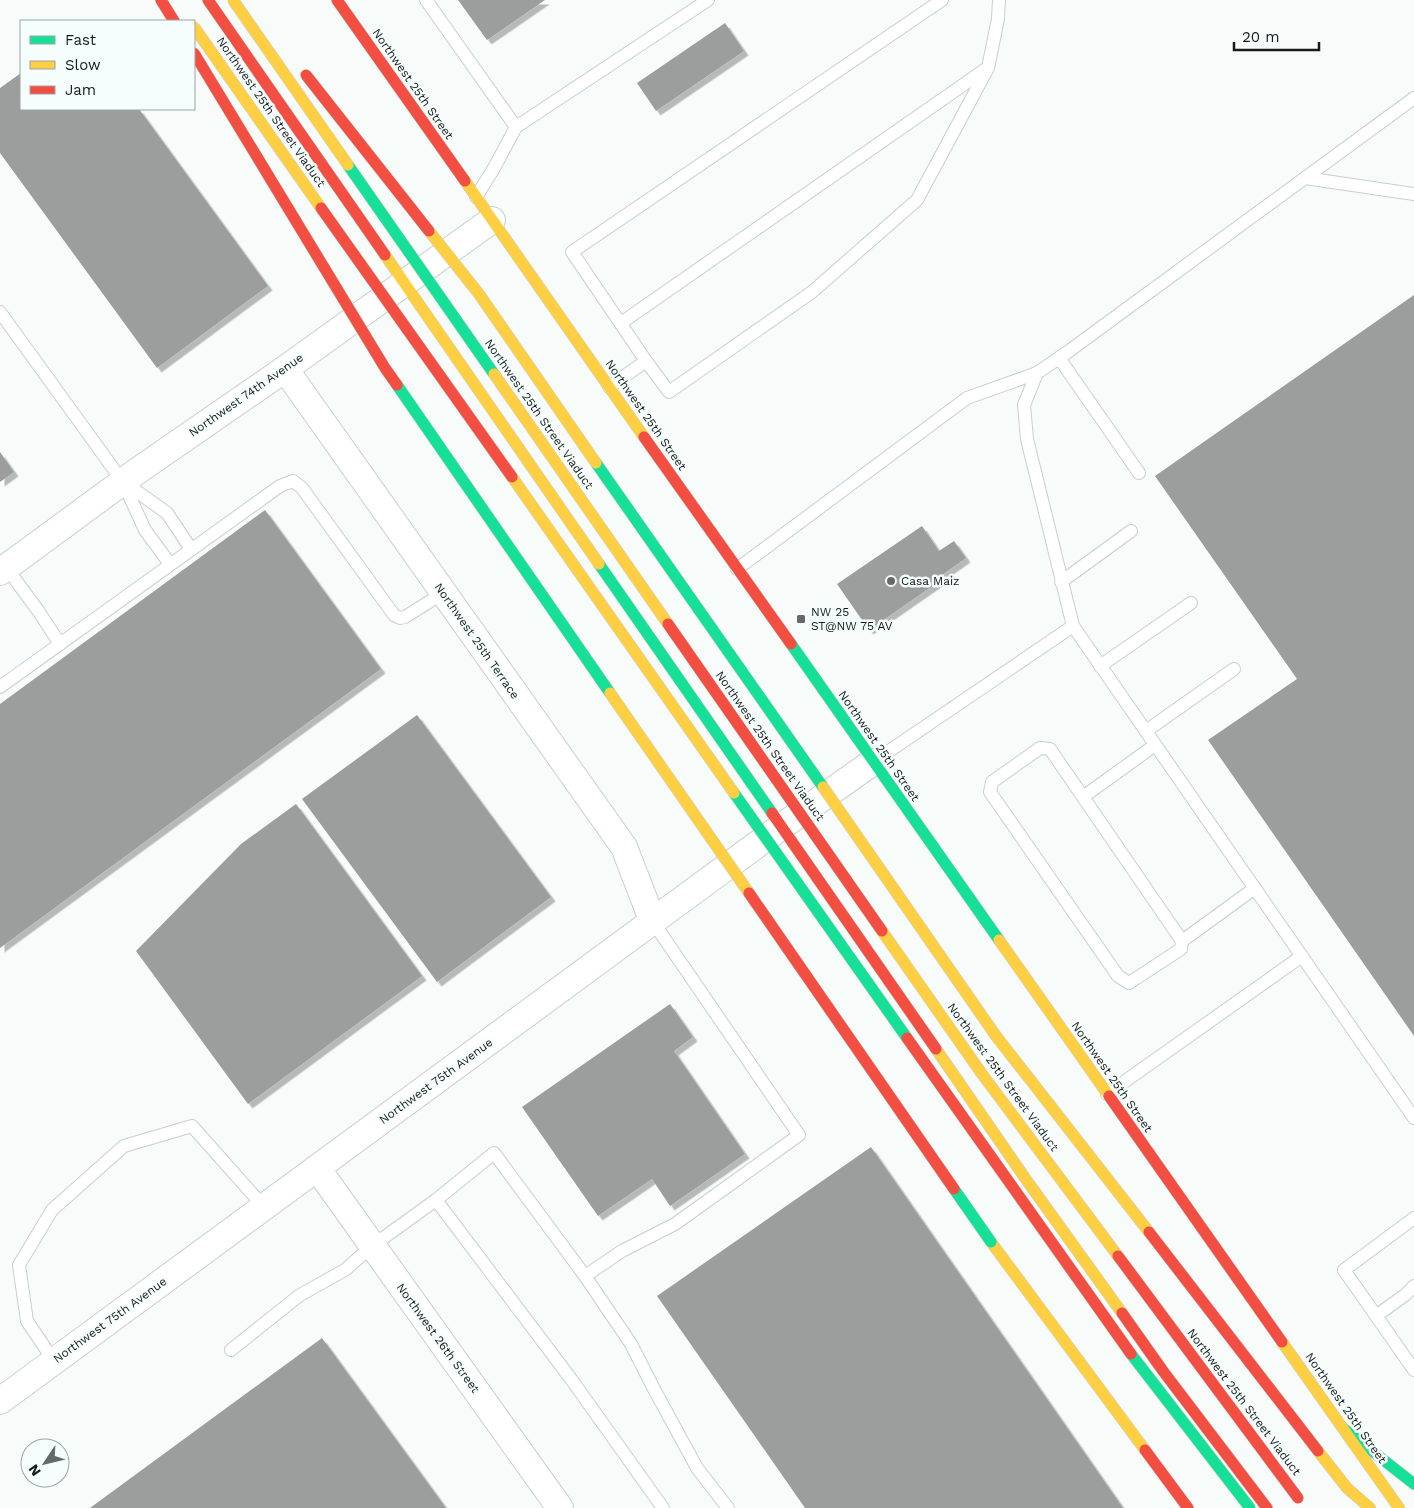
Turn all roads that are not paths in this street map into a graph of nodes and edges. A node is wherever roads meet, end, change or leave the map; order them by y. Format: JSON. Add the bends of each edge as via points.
{"nodes":[{"id":1,"x":162,"y":0,"type":"edge"},
{"id":2,"x":208,"y":0,"type":"edge"},
{"id":3,"x":233,"y":0,"type":"edge"},
{"id":4,"x":337,"y":0,"type":"edge"},
{"id":5,"x":426,"y":0,"type":"edge"},
{"id":6,"x":708,"y":0,"type":"edge"},
{"id":7,"x":942,"y":0,"type":"edge"},
{"id":8,"x":998,"y":0,"type":"edge"},
{"id":9,"x":173,"y":20,"type":"edge"},
{"id":10,"x":195,"y":28,"type":"edge"},
{"id":11,"x":195,"y":55,"type":"edge"},
{"id":12,"x":988,"y":68,"type":"junction"},
{"id":13,"x":302,"y":70,"type":"dead end"},
{"id":14,"x":1414,"y":98,"type":"edge"},
{"id":15,"x":516,"y":127,"type":"junction"},
{"id":16,"x":1305,"y":178,"type":"junction"},
{"id":17,"x":1414,"y":194,"type":"edge"},
{"id":18,"x":476,"y":197,"type":"junction"},
{"id":19,"x":492,"y":220,"type":"junction"},
{"id":20,"x":403,"y":282,"type":"junction"},
{"id":21,"x":0,"y":312,"type":"edge"},
{"id":22,"x":621,"y":323,"type":"junction"},
{"id":23,"x":1059,"y":358,"type":"junction"},
{"id":24,"x":646,"y":361,"type":"junction"},
{"id":25,"x":285,"y":368,"type":"junction"},
{"id":26,"x":1037,"y":373,"type":"junction"},
{"id":27,"x":609,"y":386,"type":"junction"},
{"id":28,"x":1139,"y":473,"type":"dead end"},
{"id":29,"x":123,"y":482,"type":"junction"},
{"id":30,"x":1130,"y":531,"type":"dead end"},
{"id":31,"x":191,"y":549,"type":"junction"},
{"id":32,"x":170,"y":564,"type":"junction"},
{"id":33,"x":737,"y":569,"type":"junction"},
{"id":34,"x":3,"y":570,"type":"edge"},
{"id":35,"x":1061,"y":582,"type":"junction"},
{"id":36,"x":443,"y":593,"type":"junction"},
{"id":37,"x":1191,"y":603,"type":"dead end"},
{"id":38,"x":1072,"y":626,"type":"junction"},
{"id":39,"x":60,"y":644,"type":"junction"},
{"id":40,"x":1100,"y":666,"type":"junction"},
{"id":41,"x":1234,"y":669,"type":"dead end"},
{"id":42,"x":0,"y":687,"type":"edge"},
{"id":43,"x":1146,"y":731,"type":"junction"},
{"id":44,"x":1156,"y":745,"type":"junction"},
{"id":45,"x":873,"y":762,"type":"junction"},
{"id":46,"x":1083,"y":797,"type":"junction"},
{"id":47,"x":781,"y":828,"type":"junction"},
{"id":48,"x":1255,"y":888,"type":"junction"},
{"id":49,"x":653,"y":922,"type":"junction"},
{"id":50,"x":1182,"y":941,"type":"junction"},
{"id":51,"x":1302,"y":956,"type":"junction"},
{"id":52,"x":1107,"y":1094,"type":"junction"},
{"id":53,"x":1414,"y":1118,"type":"edge"},
{"id":54,"x":317,"y":1168,"type":"junction"},
{"id":55,"x":436,"y":1200,"type":"junction"},
{"id":56,"x":264,"y":1207,"type":"junction"},
{"id":57,"x":1414,"y":1218,"type":"edge"},
{"id":58,"x":372,"y":1246,"type":"junction"},
{"id":59,"x":1414,"y":1273,"type":"edge"},
{"id":60,"x":586,"y":1276,"type":"junction"},
{"id":61,"x":1412,"y":1292,"type":"edge"},
{"id":62,"x":1376,"y":1316,"type":"junction"},
{"id":63,"x":230,"y":1350,"type":"dead end"},
{"id":64,"x":54,"y":1362,"type":"junction"},
{"id":65,"x":1414,"y":1370,"type":"edge"},
{"id":66,"x":0,"y":1401,"type":"edge"},
{"id":67,"x":1344,"y":1429,"type":"junction"},
{"id":68,"x":1414,"y":1484,"type":"edge"},
{"id":69,"x":560,"y":1508,"type":"edge"},
{"id":70,"x":664,"y":1508,"type":"edge"},
{"id":71,"x":728,"y":1508,"type":"edge"},
{"id":72,"x":1188,"y":1508,"type":"edge"},
{"id":73,"x":1250,"y":1508,"type":"edge"},
{"id":74,"x":1267,"y":1508,"type":"edge"},
{"id":75,"x":1306,"y":1508,"type":"edge"},
{"id":76,"x":1370,"y":1508,"type":"edge"},
{"id":77,"x":1399,"y":1508,"type":"edge"}],
"edges":[{"from":1,"to":9,"type":"main road"},
{"from":2,"to":20,"type":"main road"},
{"from":3,"to":75,"type":"main road","name":"Northwest 25th Street Viaduct","bridge":true,"via":[[982,1074]]},
{"from":4,"to":18,"type":"main road","name":"Northwest 25th Street"},
{"from":5,"to":15,"type":"lane"},
{"from":6,"to":15,"type":"lane"},
{"from":7,"to":22,"type":"lane","via":[[572,252]]},
{"from":8,"to":12,"type":"lane","via":[[998,19]]},
{"from":10,"to":73,"type":"main road","name":"Northwest 25th Street Viaduct","bridge":true,"via":[[1118,1337]]},
{"from":11,"to":72,"type":"main road","bridge":true,"via":[[385,368],[991,1242]]},
{"from":12,"to":22,"type":"lane"},
{"from":12,"to":24,"type":"lane","via":[[917,200],[812,292],[669,392]]},
{"from":13,"to":76,"type":"main road","bridge":true,"via":[[479,294],[996,1036],[1347,1488]]},
{"from":14,"to":16,"type":"lane"},
{"from":15,"to":18,"type":"lane"},
{"from":16,"to":17,"type":"lane"},
{"from":16,"to":23,"type":"lane"},
{"from":18,"to":19,"type":"main road","name":"Northwest 25th Street"},
{"from":19,"to":20,"type":"street","name":"Northwest 74th Avenue"},
{"from":19,"to":27,"type":"main road","name":"Northwest 25th Street"},
{"from":20,"to":25,"type":"street","name":"Northwest 74th Avenue"},
{"from":20,"to":47,"type":"main road"},
{"from":21,"to":29,"type":"lane"},
{"from":22,"to":24,"type":"lane"},
{"from":23,"to":26,"type":"lane"},
{"from":23,"to":28,"type":"lane"},
{"from":24,"to":27,"type":"lane"},
{"from":25,"to":29,"type":"street","name":"Northwest 74th Avenue"},
{"from":25,"to":36,"type":"street","name":"Northwest 25th Terrace"},
{"from":26,"to":33,"type":"lane","via":[[967,398]]},
{"from":26,"to":35,"type":"lane","via":[[1024,405],[1027,439]]},
{"from":27,"to":33,"type":"main road","name":"Northwest 25th Street"},
{"from":29,"to":31,"type":"lane","via":[[167,513]]},
{"from":29,"to":32,"type":"lane","via":[[145,530]]},
{"from":29,"to":34,"type":"street","name":"Northwest 74th Avenue"},
{"from":30,"to":35,"type":"lane"},
{"from":31,"to":32,"type":"lane"},
{"from":31,"to":36,"type":"lane","via":[[280,486],[293,481],[302,488],[394,615],[405,617]]},
{"from":32,"to":39,"type":"lane"},
{"from":33,"to":45,"type":"main road","name":"Northwest 25th Street"},
{"from":34,"to":39,"type":"lane","via":[[39,612]]},
{"from":35,"to":38,"type":"lane"},
{"from":36,"to":49,"type":"street","name":"Northwest 25th Terrace","via":[[624,847]]},
{"from":37,"to":40,"type":"lane"},
{"from":38,"to":40,"type":"lane"},
{"from":38,"to":45,"type":"lane"},
{"from":39,"to":42,"type":"lane"},
{"from":40,"to":43,"type":"lane"},
{"from":41,"to":43,"type":"lane"},
{"from":43,"to":44,"type":"lane"},
{"from":44,"to":46,"type":"lane"},
{"from":44,"to":48,"type":"lane"},
{"from":45,"to":47,"type":"street","name":"Northwest 75th Avenue"},
{"from":45,"to":52,"type":"main road","name":"Northwest 25th Street"},
{"from":46,"to":50,"type":"lane"},
{"from":46,"to":50,"type":"lane","via":[[1050,749],[1040,748],[992,782],[990,792],[1118,976],[1129,983],[1181,950]]},
{"from":47,"to":49,"type":"street","name":"Northwest 75th Avenue"},
{"from":47,"to":74,"type":"main road","via":[[1163,1371]]},
{"from":48,"to":50,"type":"lane"},
{"from":48,"to":51,"type":"lane"},
{"from":49,"to":54,"type":"street","name":"Northwest 75th Avenue"},
{"from":49,"to":60,"type":"lane","via":[[798,1135],[675,1224],[622,1251]]},
{"from":51,"to":52,"type":"lane"},
{"from":51,"to":53,"type":"lane"},
{"from":52,"to":67,"type":"main road","name":"Northwest 25th Street"},
{"from":54,"to":56,"type":"street","name":"Northwest 75th Avenue"},
{"from":54,"to":58,"type":"street","name":"Northwest 26th Street"},
{"from":55,"to":58,"type":"lane"},
{"from":55,"to":60,"type":"lane","via":[[494,1153]]},
{"from":55,"to":70,"type":"lane"},
{"from":56,"to":64,"type":"street","name":"Northwest 75th Avenue"},
{"from":56,"to":64,"type":"lane","via":[[192,1126],[124,1146],[52,1210],[19,1265],[28,1322]]},
{"from":57,"to":62,"type":"lane","via":[[1344,1270]]},
{"from":58,"to":63,"type":"lane","via":[[345,1270],[300,1295]]},
{"from":58,"to":69,"type":"street","name":"Northwest 26th Street"},
{"from":59,"to":61,"type":"lane"},
{"from":60,"to":71,"type":"lane","via":[[631,1344],[697,1468]]},
{"from":61,"to":62,"type":"lane"},
{"from":62,"to":65,"type":"lane"},
{"from":64,"to":66,"type":"street","name":"Northwest 75th Avenue"},
{"from":67,"to":68,"type":"main road"},
{"from":67,"to":77,"type":"main road","name":"Northwest 25th Street"}]}
